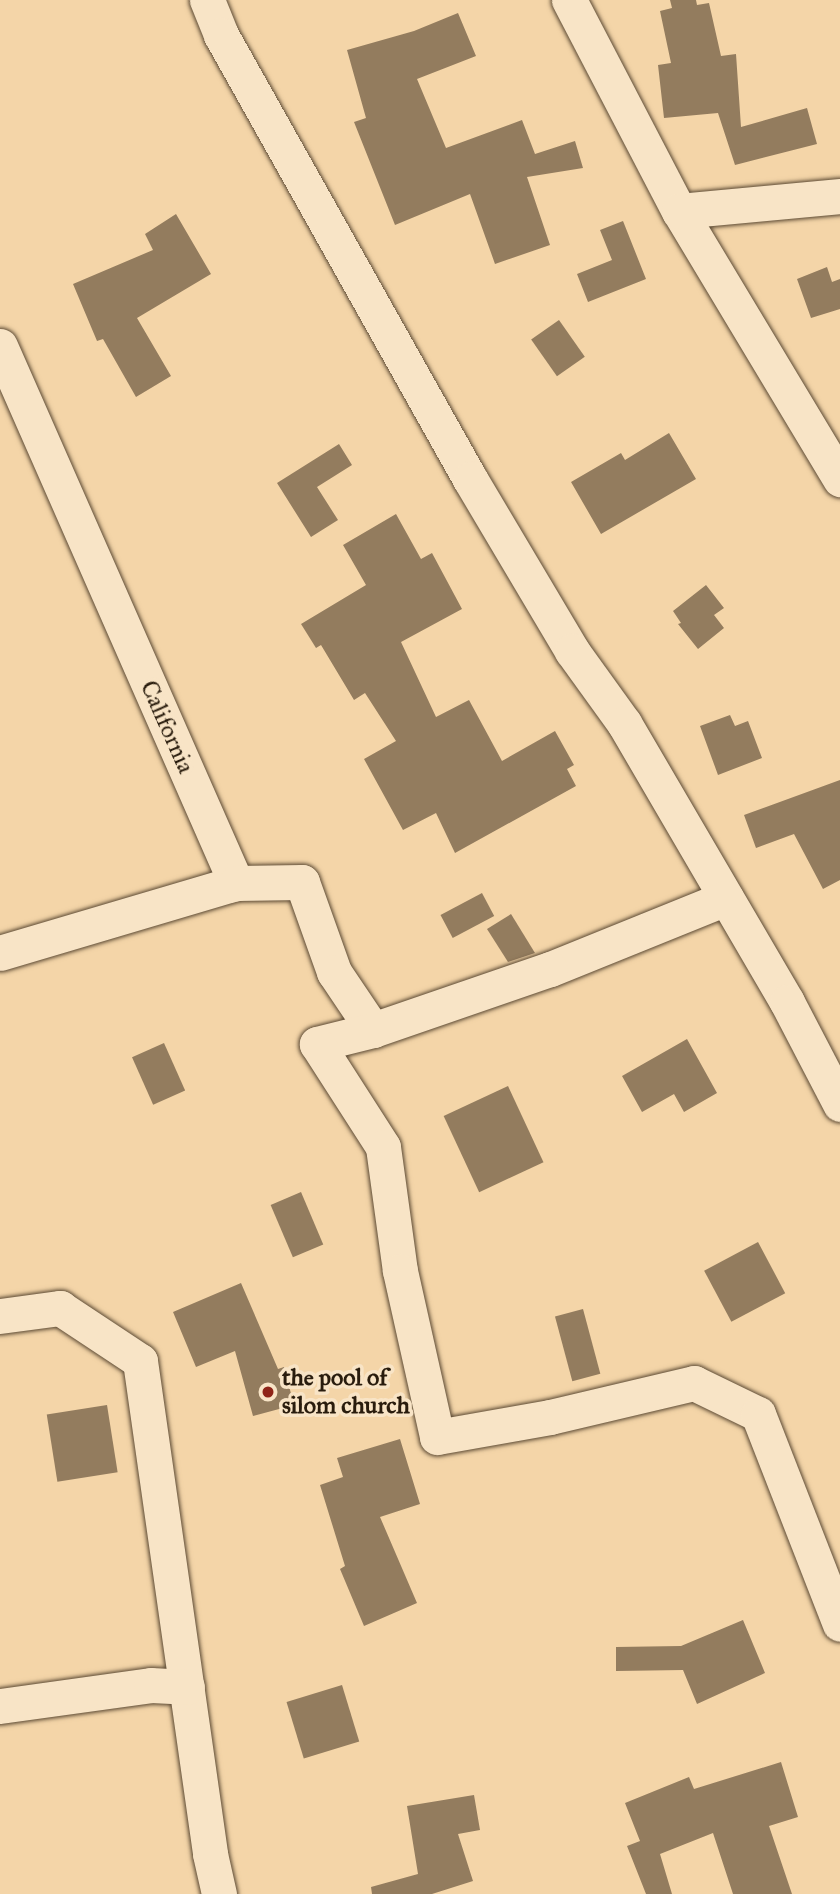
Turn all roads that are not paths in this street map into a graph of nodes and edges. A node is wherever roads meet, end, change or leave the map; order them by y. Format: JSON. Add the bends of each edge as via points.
{"nodes":[{"id":1,"x":207,"y":0,"type":"edge"},
{"id":2,"x":569,"y":0,"type":"edge"},
{"id":3,"x":840,"y":196,"type":"edge"},
{"id":4,"x":679,"y":211,"type":"junction"},
{"id":5,"x":0,"y":346,"type":"edge"},
{"id":6,"x":840,"y":479,"type":"edge"},
{"id":7,"x":236,"y":883,"type":"junction"},
{"id":8,"x":726,"y":898,"type":"junction"},
{"id":9,"x":0,"y":953,"type":"edge"},
{"id":10,"x":373,"y":1030,"type":"junction"},
{"id":11,"x":840,"y":1104,"type":"edge"},
{"id":12,"x":0,"y":1316,"type":"edge"},
{"id":13,"x":840,"y":1624,"type":"edge"},
{"id":14,"x":187,"y":1687,"type":"junction"},
{"id":15,"x":0,"y":1706,"type":"edge"},
{"id":16,"x":219,"y":1894,"type":"edge"}],
"edges":[{"from":1,"to":8,"type":"street","via":[[221,35],[470,479],[572,650],[624,723]]},
{"from":2,"to":4,"type":"street"},
{"from":3,"to":4,"type":"street"},
{"from":4,"to":6,"type":"street"},
{"from":5,"to":7,"type":"street","name":"California"},
{"from":7,"to":9,"type":"street"},
{"from":7,"to":10,"type":"street","via":[[302,881],[334,972]]},
{"from":8,"to":10,"type":"street","via":[[550,970]]},
{"from":8,"to":11,"type":"street"},
{"from":10,"to":13,"type":"street","via":[[317,1044],[383,1147],[400,1271],[437,1437],[550,1417],[694,1383],[758,1414]]},
{"from":12,"to":14,"type":"street","via":[[60,1308],[139,1361]]},
{"from":14,"to":15,"type":"street","via":[[151,1685]]},
{"from":14,"to":16,"type":"street"}]}
